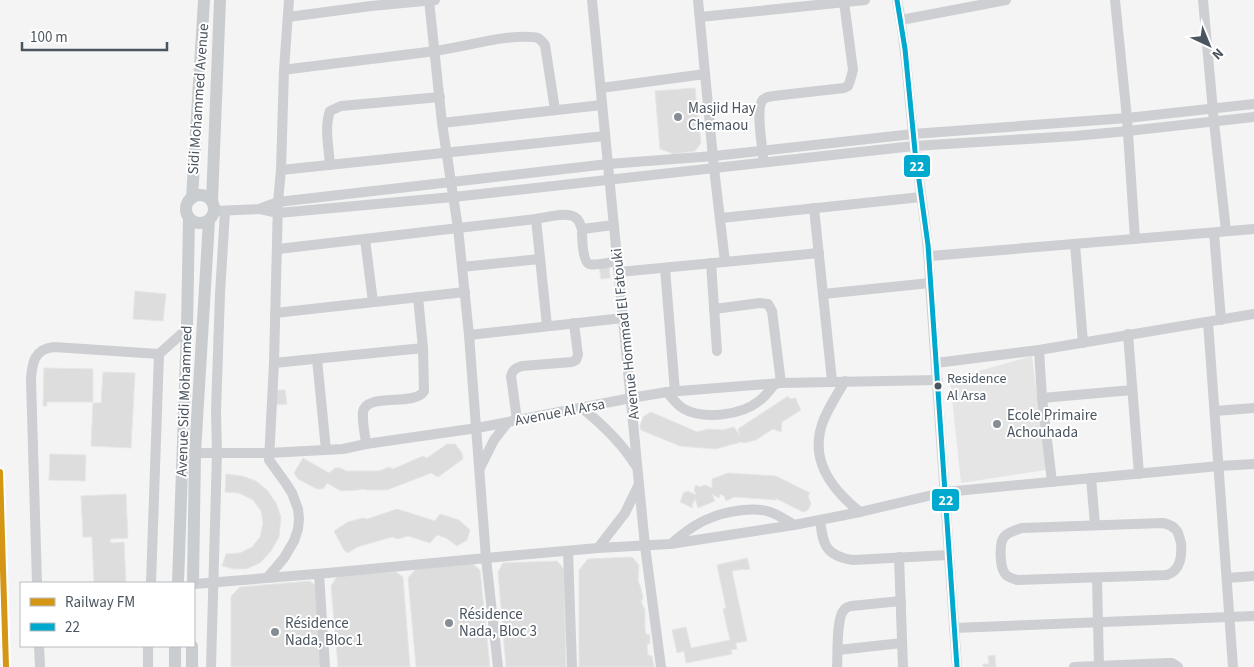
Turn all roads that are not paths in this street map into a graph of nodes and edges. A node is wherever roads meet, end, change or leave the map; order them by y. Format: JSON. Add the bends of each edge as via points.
{"nodes":[{"id":1,"x":204,"y":0,"type":"edge"},
{"id":2,"x":220,"y":0,"type":"edge"},
{"id":3,"x":288,"y":0,"type":"edge"},
{"id":4,"x":429,"y":0,"type":"edge"},
{"id":5,"x":435,"y":0,"type":"edge"},
{"id":6,"x":592,"y":0,"type":"edge"},
{"id":7,"x":698,"y":0,"type":"edge"},
{"id":8,"x":865,"y":0,"type":"edge"},
{"id":9,"x":897,"y":0,"type":"edge"},
{"id":10,"x":999,"y":0,"type":"edge"},
{"id":11,"x":1115,"y":0,"type":"edge"},
{"id":12,"x":1203,"y":0,"type":"edge"},
{"id":13,"x":418,"y":1,"type":"edge"},
{"id":14,"x":844,"y":2,"type":"junction"},
{"id":15,"x":371,"y":3,"type":"edge"},
{"id":16,"x":288,"y":17,"type":"junction"},
{"id":17,"x":700,"y":17,"type":"junction"},
{"id":18,"x":901,"y":20,"type":"junction"},
{"id":19,"x":435,"y":51,"type":"junction"},
{"id":20,"x":284,"y":70,"type":"junction"},
{"id":21,"x":705,"y":74,"type":"junction"},
{"id":22,"x":601,"y":88,"type":"junction"},
{"id":23,"x":440,"y":97,"type":"junction"},
{"id":24,"x":1254,"y":104,"type":"edge"},
{"id":25,"x":602,"y":105,"type":"junction"},
{"id":26,"x":1213,"y":109,"type":"junction"},
{"id":27,"x":555,"y":110,"type":"junction"},
{"id":28,"x":1254,"y":117,"type":"edge"},
{"id":29,"x":1127,"y":118,"type":"junction"},
{"id":30,"x":1214,"y":122,"type":"junction"},
{"id":31,"x":442,"y":124,"type":"junction"},
{"id":32,"x":1128,"y":131,"type":"junction"},
{"id":33,"x":913,"y":134,"type":"junction"},
{"id":34,"x":605,"y":136,"type":"junction"},
{"id":35,"x":914,"y":146,"type":"junction"},
{"id":36,"x":763,"y":150,"type":"junction"},
{"id":37,"x":446,"y":153,"type":"junction"},
{"id":38,"x":714,"y":156,"type":"junction"},
{"id":39,"x":763,"y":162,"type":"junction"},
{"id":40,"x":608,"y":164,"type":"junction"},
{"id":41,"x":330,"y":165,"type":"junction"},
{"id":42,"x":714,"y":168,"type":"junction"},
{"id":43,"x":281,"y":170,"type":"junction"},
{"id":44,"x":610,"y":179,"type":"junction"},
{"id":45,"x":451,"y":182,"type":"junction"},
{"id":46,"x":453,"y":197,"type":"junction"},
{"id":47,"x":921,"y":197,"type":"junction"},
{"id":48,"x":192,"y":198,"type":"junction"},
{"id":49,"x":278,"y":208,"type":"junction"},
{"id":50,"x":814,"y":208,"type":"junction"},
{"id":51,"x":215,"y":211,"type":"junction"},
{"id":52,"x":189,"y":218,"type":"junction"},
{"id":53,"x":721,"y":218,"type":"junction"},
{"id":54,"x":536,"y":219,"type":"junction"},
{"id":55,"x":614,"y":225,"type":"junction"},
{"id":56,"x":458,"y":228,"type":"junction"},
{"id":57,"x":582,"y":229,"type":"junction"},
{"id":58,"x":1254,"y":229,"type":"edge"},
{"id":59,"x":1226,"y":231,"type":"junction"},
{"id":60,"x":1214,"y":233,"type":"junction"},
{"id":61,"x":365,"y":238,"type":"junction"},
{"id":62,"x":1135,"y":239,"type":"junction"},
{"id":63,"x":1075,"y":244,"type":"junction"},
{"id":64,"x":278,"y":249,"type":"junction"},
{"id":65,"x":818,"y":253,"type":"junction"},
{"id":66,"x":930,"y":256,"type":"junction"},
{"id":67,"x":540,"y":259,"type":"junction"},
{"id":68,"x":618,"y":261,"type":"junction"},
{"id":69,"x":725,"y":262,"type":"junction"},
{"id":70,"x":710,"y":263,"type":"junction"},
{"id":71,"x":462,"y":267,"type":"junction"},
{"id":72,"x":665,"y":268,"type":"junction"},
{"id":73,"x":619,"y":272,"type":"junction"},
{"id":74,"x":930,"y":283,"type":"junction"},
{"id":75,"x":465,"y":292,"type":"junction"},
{"id":76,"x":823,"y":294,"type":"junction"},
{"id":77,"x":418,"y":298,"type":"junction"},
{"id":78,"x":373,"y":302,"type":"junction"},
{"id":79,"x":714,"y":309,"type":"junction"},
{"id":80,"x":275,"y":313,"type":"junction"},
{"id":81,"x":1254,"y":314,"type":"edge"},
{"id":82,"x":623,"y":318,"type":"junction"},
{"id":83,"x":1221,"y":320,"type":"junction"},
{"id":84,"x":1208,"y":322,"type":"junction"},
{"id":85,"x":574,"y":323,"type":"junction"},
{"id":86,"x":547,"y":326,"type":"junction"},
{"id":87,"x":187,"y":329,"type":"junction"},
{"id":88,"x":1128,"y":334,"type":"junction"},
{"id":89,"x":470,"y":335,"type":"junction"},
{"id":90,"x":1083,"y":343,"type":"junction"},
{"id":91,"x":423,"y":348,"type":"junction"},
{"id":92,"x":1039,"y":350,"type":"junction"},
{"id":93,"x":717,"y":351,"type":"dead end"},
{"id":94,"x":159,"y":354,"type":"junction"},
{"id":95,"x":317,"y":359,"type":"junction"},
{"id":96,"x":274,"y":363,"type":"junction"},
{"id":97,"x":936,"y":363,"type":"junction"},
{"id":98,"x":938,"y":380,"type":"junction"},
{"id":99,"x":832,"y":381,"type":"junction"},
{"id":100,"x":846,"y":382,"type":"junction"},
{"id":101,"x":778,"y":383,"type":"junction"},
{"id":102,"x":1132,"y":390,"type":"junction"},
{"id":103,"x":671,"y":392,"type":"junction"},
{"id":104,"x":631,"y":398,"type":"junction"},
{"id":105,"x":1042,"y":398,"type":"junction"},
{"id":106,"x":582,"y":408,"type":"junction"},
{"id":107,"x":1254,"y":408,"type":"edge"},
{"id":108,"x":1216,"y":411,"type":"junction"},
{"id":109,"x":513,"y":421,"type":"junction"},
{"id":110,"x":477,"y":428,"type":"junction"},
{"id":111,"x":366,"y":444,"type":"junction"},
{"id":112,"x":326,"y":450,"type":"junction"},
{"id":113,"x":189,"y":453,"type":"junction"},
{"id":114,"x":217,"y":453,"type":"junction"},
{"id":115,"x":269,"y":454,"type":"junction"},
{"id":116,"x":1254,"y":464,"type":"edge"},
{"id":117,"x":1220,"y":466,"type":"junction"},
{"id":118,"x":480,"y":469,"type":"junction"},
{"id":119,"x":638,"y":469,"type":"junction"},
{"id":120,"x":1139,"y":474,"type":"junction"},
{"id":121,"x":1091,"y":478,"type":"junction"},
{"id":122,"x":1052,"y":482,"type":"junction"},
{"id":123,"x":639,"y":483,"type":"junction"},
{"id":124,"x":945,"y":492,"type":"junction"},
{"id":125,"x":860,"y":512,"type":"junction"},
{"id":126,"x":820,"y":520,"type":"junction"},
{"id":127,"x":794,"y":525,"type":"junction"},
{"id":128,"x":1095,"y":525,"type":"junction"},
{"id":129,"x":670,"y":544,"type":"junction"},
{"id":130,"x":645,"y":546,"type":"junction"},
{"id":131,"x":598,"y":548,"type":"junction"},
{"id":132,"x":568,"y":552,"type":"junction"},
{"id":133,"x":948,"y":555,"type":"junction"},
{"id":134,"x":900,"y":557,"type":"junction"},
{"id":135,"x":486,"y":558,"type":"junction"},
{"id":136,"x":319,"y":574,"type":"junction"},
{"id":137,"x":1254,"y":576,"type":"edge"},
{"id":138,"x":267,"y":578,"type":"junction"},
{"id":139,"x":1097,"y":578,"type":"junction"},
{"id":140,"x":1227,"y":578,"type":"junction"},
{"id":141,"x":37,"y":582,"type":"edge"},
{"id":142,"x":151,"y":582,"type":"edge"},
{"id":143,"x":178,"y":582,"type":"edge"},
{"id":144,"x":193,"y":582,"type":"edge"},
{"id":145,"x":214,"y":582,"type":"junction"},
{"id":146,"x":195,"y":583,"type":"edge"},
{"id":147,"x":901,"y":601,"type":"junction"},
{"id":148,"x":1254,"y":616,"type":"edge"},
{"id":149,"x":1230,"y":617,"type":"junction"},
{"id":150,"x":1098,"y":622,"type":"junction"},
{"id":151,"x":954,"y":628,"type":"junction"},
{"id":152,"x":902,"y":642,"type":"junction"},
{"id":153,"x":39,"y":647,"type":"edge"},
{"id":154,"x":148,"y":647,"type":"edge"},
{"id":155,"x":175,"y":647,"type":"edge"},
{"id":156,"x":192,"y":647,"type":"edge"},
{"id":157,"x":838,"y":650,"type":"junction"},
{"id":158,"x":1098,"y":666,"type":"edge"},
{"id":159,"x":40,"y":667,"type":"edge"},
{"id":160,"x":148,"y":667,"type":"edge"},
{"id":161,"x":153,"y":667,"type":"edge"},
{"id":162,"x":175,"y":667,"type":"edge"},
{"id":163,"x":192,"y":667,"type":"edge"},
{"id":164,"x":211,"y":667,"type":"edge"},
{"id":165,"x":325,"y":667,"type":"edge"},
{"id":166,"x":498,"y":667,"type":"edge"},
{"id":167,"x":572,"y":667,"type":"edge"},
{"id":168,"x":661,"y":667,"type":"edge"},
{"id":169,"x":837,"y":667,"type":"edge"},
{"id":170,"x":903,"y":667,"type":"edge"},
{"id":171,"x":957,"y":667,"type":"edge"},
{"id":172,"x":1074,"y":667,"type":"edge"},
{"id":173,"x":1178,"y":667,"type":"edge"},
{"id":174,"x":1233,"y":667,"type":"edge"}],
"edges":[{"from":1,"to":48,"type":"main road","name":"Sidi Mohammed Avenue"},
{"from":2,"to":51,"type":"main road","name":"Avenue Sidi Mohammed"},
{"from":3,"to":16,"type":"street"},
{"from":4,"to":5,"type":"street"},
{"from":4,"to":13,"type":"street"},
{"from":4,"to":19,"type":"street"},
{"from":6,"to":22,"type":"street","name":"Avenue Hommad El Fatouki"},
{"from":7,"to":17,"type":"street"},
{"from":8,"to":14,"type":"street"},
{"from":9,"to":18,"type":"street"},
{"from":10,"to":18,"type":"street"},
{"from":11,"to":29,"type":"street"},
{"from":12,"to":26,"type":"street"},
{"from":13,"to":15,"type":"street"},
{"from":14,"to":17,"type":"street"},
{"from":14,"to":36,"type":"street","via":[[852,63],[848,86],[765,98],[759,113]]},
{"from":15,"to":16,"type":"street"},
{"from":16,"to":20,"type":"street"},
{"from":17,"to":21,"type":"street"},
{"from":18,"to":33,"type":"street"},
{"from":19,"to":20,"type":"street"},
{"from":19,"to":23,"type":"street"},
{"from":19,"to":27,"type":"street","via":[[518,37],[537,38],[545,45]]},
{"from":20,"to":43,"type":"street"},
{"from":21,"to":22,"type":"street"},
{"from":21,"to":38,"type":"street"},
{"from":22,"to":25,"type":"street","name":"Avenue Hommad El Fatouki"},
{"from":23,"to":31,"type":"street"},
{"from":23,"to":41,"type":"street","via":[[342,106],[330,111],[327,128]]},
{"from":24,"to":26,"type":"street"},
{"from":25,"to":27,"type":"street"},
{"from":25,"to":34,"type":"street","name":"Avenue Hommad El Fatouki"},
{"from":26,"to":29,"type":"street"},
{"from":26,"to":30,"type":"street"},
{"from":27,"to":31,"type":"street"},
{"from":28,"to":30,"type":"street"},
{"from":29,"to":32,"type":"street"},
{"from":29,"to":33,"type":"street"},
{"from":30,"to":32,"type":"street"},
{"from":30,"to":59,"type":"street"},
{"from":31,"to":37,"type":"street"},
{"from":32,"to":35,"type":"street"},
{"from":32,"to":62,"type":"street"},
{"from":33,"to":35,"type":"street"},
{"from":33,"to":36,"type":"street"},
{"from":34,"to":37,"type":"street"},
{"from":34,"to":40,"type":"street","name":"Avenue Hommad El Fatouki"},
{"from":35,"to":39,"type":"street"},
{"from":35,"to":47,"type":"street"},
{"from":36,"to":38,"type":"street"},
{"from":36,"to":39,"type":"street"},
{"from":37,"to":41,"type":"street"},
{"from":37,"to":45,"type":"street"},
{"from":38,"to":40,"type":"street"},
{"from":38,"to":42,"type":"street"},
{"from":39,"to":42,"type":"street"},
{"from":40,"to":44,"type":"street","name":"Avenue Hommad El Fatouki"},
{"from":40,"to":45,"type":"street"},
{"from":41,"to":43,"type":"street"},
{"from":42,"to":44,"type":"street"},
{"from":42,"to":53,"type":"street"},
{"from":43,"to":49,"type":"street"},
{"from":44,"to":46,"type":"street"},
{"from":44,"to":55,"type":"street","name":"Avenue Hommad El Fatouki"},
{"from":45,"to":46,"type":"street"},
{"from":45,"to":49,"type":"street"},
{"from":46,"to":49,"type":"street"},
{"from":46,"to":56,"type":"street"},
{"from":47,"to":50,"type":"street"},
{"from":47,"to":66,"type":"street"},
{"from":48,"to":51,"type":"main road","via":[[206,196]]},
{"from":48,"to":52,"type":"main road","via":[[187,204]]},
{"from":49,"to":51,"type":"street"},
{"from":49,"to":64,"type":"street"},
{"from":50,"to":53,"type":"street"},
{"from":50,"to":65,"type":"street"},
{"from":51,"to":52,"type":"main road","via":[[202,223]]},
{"from":51,"to":113,"type":"main road","name":"Avenue Sidi Mohammed"},
{"from":51,"to":114,"type":"street","via":[[219,313]]},
{"from":52,"to":87,"type":"main road","name":"Avenue Sidi Mohammed"},
{"from":53,"to":69,"type":"street"},
{"from":54,"to":56,"type":"street"},
{"from":54,"to":57,"type":"street","via":[[574,216]]},
{"from":54,"to":67,"type":"street"},
{"from":55,"to":57,"type":"street"},
{"from":55,"to":68,"type":"street","name":"Avenue Hommad El Fatouki"},
{"from":56,"to":61,"type":"street"},
{"from":56,"to":71,"type":"street"},
{"from":57,"to":68,"type":"street","via":[[587,262]]},
{"from":58,"to":59,"type":"street"},
{"from":59,"to":60,"type":"street"},
{"from":60,"to":62,"type":"street"},
{"from":60,"to":83,"type":"street"},
{"from":61,"to":64,"type":"street"},
{"from":61,"to":78,"type":"street"},
{"from":62,"to":63,"type":"street"},
{"from":63,"to":66,"type":"street"},
{"from":63,"to":90,"type":"street"},
{"from":64,"to":80,"type":"street"},
{"from":65,"to":69,"type":"street"},
{"from":65,"to":76,"type":"street"},
{"from":66,"to":74,"type":"street"},
{"from":67,"to":71,"type":"street"},
{"from":67,"to":86,"type":"street"},
{"from":68,"to":73,"type":"street","name":"Avenue Hommad El Fatouki"},
{"from":69,"to":70,"type":"street"},
{"from":70,"to":72,"type":"street"},
{"from":70,"to":79,"type":"street"},
{"from":71,"to":75,"type":"street"},
{"from":72,"to":73,"type":"street"},
{"from":72,"to":103,"type":"street"},
{"from":73,"to":82,"type":"street","name":"Avenue Hommad El Fatouki"},
{"from":74,"to":76,"type":"street"},
{"from":74,"to":97,"type":"street"},
{"from":75,"to":77,"type":"street"},
{"from":75,"to":89,"type":"street"},
{"from":76,"to":99,"type":"street"},
{"from":77,"to":78,"type":"street"},
{"from":77,"to":91,"type":"street"},
{"from":78,"to":80,"type":"street"},
{"from":79,"to":93,"type":"street"},
{"from":79,"to":101,"type":"street","via":[[760,303],[770,305]]},
{"from":80,"to":96,"type":"street"},
{"from":81,"to":83,"type":"street"},
{"from":82,"to":85,"type":"street"},
{"from":82,"to":104,"type":"street","name":"Avenue Hommad El Fatouki"},
{"from":83,"to":84,"type":"street"},
{"from":84,"to":88,"type":"street"},
{"from":84,"to":108,"type":"street"},
{"from":85,"to":86,"type":"street"},
{"from":85,"to":109,"type":"street","via":[[576,360],[522,366],[513,370]]},
{"from":86,"to":89,"type":"street"},
{"from":87,"to":94,"type":"street"},
{"from":87,"to":113,"type":"main road","name":"Avenue Sidi Mohammed"},
{"from":88,"to":90,"type":"street"},
{"from":88,"to":102,"type":"street"},
{"from":89,"to":110,"type":"street"},
{"from":90,"to":92,"type":"street"},
{"from":91,"to":95,"type":"street"},
{"from":91,"to":111,"type":"street","via":[[424,391],[416,397],[368,405],[363,410]]},
{"from":92,"to":97,"type":"street"},
{"from":92,"to":105,"type":"street"},
{"from":94,"to":141,"type":"street","via":[[54,347],[43,349],[36,356],[31,380]]},
{"from":94,"to":142,"type":"street"},
{"from":95,"to":96,"type":"street"},
{"from":95,"to":112,"type":"street"},
{"from":96,"to":115,"type":"street"},
{"from":97,"to":98,"type":"street"},
{"from":98,"to":100,"type":"street","name":"Avenue Al Arsa"},
{"from":98,"to":124,"type":"street"},
{"from":99,"to":100,"type":"street","name":"Avenue Al Arsa"},
{"from":99,"to":101,"type":"street","name":"Avenue Al Arsa"},
{"from":100,"to":125,"type":"street","via":[[822,426],[820,457],[831,483]]},
{"from":101,"to":103,"type":"street","name":"Avenue Al Arsa"},
{"from":101,"to":103,"type":"street","via":[[754,404],[726,413],[691,412],[678,405]]},
{"from":102,"to":105,"type":"street"},
{"from":102,"to":120,"type":"street"},
{"from":103,"to":104,"type":"street","name":"Avenue Al Arsa"},
{"from":104,"to":106,"type":"street","name":"Avenue Al Arsa"},
{"from":104,"to":119,"type":"street","name":"Avenue Hommad El Fatouki"},
{"from":105,"to":122,"type":"street"},
{"from":106,"to":109,"type":"street","name":"Avenue Al Arsa"},
{"from":106,"to":119,"type":"street","via":[[617,440]]},
{"from":107,"to":108,"type":"street"},
{"from":108,"to":117,"type":"street"},
{"from":109,"to":110,"type":"street","name":"Avenue Al Arsa"},
{"from":109,"to":118,"type":"street","via":[[494,440]]},
{"from":110,"to":111,"type":"street","name":"Avenue Al Arsa"},
{"from":110,"to":118,"type":"street"},
{"from":111,"to":112,"type":"street","name":"Avenue Al Arsa"},
{"from":112,"to":115,"type":"street","name":"Avenue Al Arsa"},
{"from":113,"to":114,"type":"street","name":"Avenue Al Arsa"},
{"from":113,"to":143,"type":"main road","name":"Avenue Sidi Mohammed"},
{"from":113,"to":144,"type":"main road","name":"Avenue Sidi Mohammed"},
{"from":114,"to":115,"type":"street","name":"Avenue Al Arsa"},
{"from":114,"to":145,"type":"street"},
{"from":115,"to":138,"type":"street","via":[[269,460],[294,498],[299,519],[297,533],[289,549]]},
{"from":116,"to":117,"type":"street"},
{"from":117,"to":120,"type":"street"},
{"from":117,"to":140,"type":"street"},
{"from":118,"to":135,"type":"street"},
{"from":119,"to":123,"type":"street","name":"Avenue Hommad El Fatouki"},
{"from":120,"to":121,"type":"street"},
{"from":121,"to":122,"type":"street"},
{"from":121,"to":128,"type":"street"},
{"from":122,"to":124,"type":"street"},
{"from":123,"to":130,"type":"street","name":"Avenue Hommad El Fatouki"},
{"from":123,"to":131,"type":"street","via":[[625,513]]},
{"from":124,"to":125,"type":"street"},
{"from":124,"to":133,"type":"street"},
{"from":125,"to":126,"type":"street"},
{"from":126,"to":127,"type":"street"},
{"from":126,"to":134,"type":"street","via":[[825,546],[835,555],[853,560]]},
{"from":127,"to":129,"type":"street"},
{"from":127,"to":129,"type":"street","via":[[765,510],[738,510],[708,518]]},
{"from":128,"to":139,"type":"street","via":[[1169,524],[1178,531],[1181,545],[1179,566],[1171,574]]},
{"from":128,"to":139,"type":"street","via":[[1022,528],[1006,535],[1001,547],[1003,571],[1012,578]]},
{"from":129,"to":130,"type":"street"},
{"from":130,"to":131,"type":"street"},
{"from":130,"to":168,"type":"street","name":"Avenue Hommad El Fatouki"},
{"from":131,"to":132,"type":"street"},
{"from":132,"to":135,"type":"street"},
{"from":132,"to":167,"type":"street"},
{"from":133,"to":134,"type":"street"},
{"from":133,"to":151,"type":"street"},
{"from":134,"to":147,"type":"street"},
{"from":135,"to":136,"type":"street"},
{"from":135,"to":166,"type":"street"},
{"from":136,"to":138,"type":"street"},
{"from":136,"to":165,"type":"street"},
{"from":137,"to":140,"type":"street"},
{"from":138,"to":145,"type":"street"},
{"from":139,"to":150,"type":"street"},
{"from":140,"to":149,"type":"street"},
{"from":145,"to":146,"type":"street"},
{"from":145,"to":164,"type":"street"},
{"from":147,"to":152,"type":"street"},
{"from":147,"to":157,"type":"street","via":[[846,608],[840,616]]},
{"from":148,"to":149,"type":"street"},
{"from":149,"to":150,"type":"street"},
{"from":149,"to":174,"type":"street"},
{"from":150,"to":151,"type":"street"},
{"from":150,"to":158,"type":"street"},
{"from":151,"to":171,"type":"street"},
{"from":152,"to":157,"type":"street"},
{"from":152,"to":170,"type":"street"},
{"from":153,"to":159,"type":"street"},
{"from":154,"to":160,"type":"street"},
{"from":155,"to":162,"type":"main road"},
{"from":156,"to":163,"type":"main road"},
{"from":157,"to":169,"type":"street"},
{"from":158,"to":172,"type":"street"},
{"from":158,"to":173,"type":"street","via":[[1172,663]]},
{"from":160,"to":161,"type":"street"}]}
